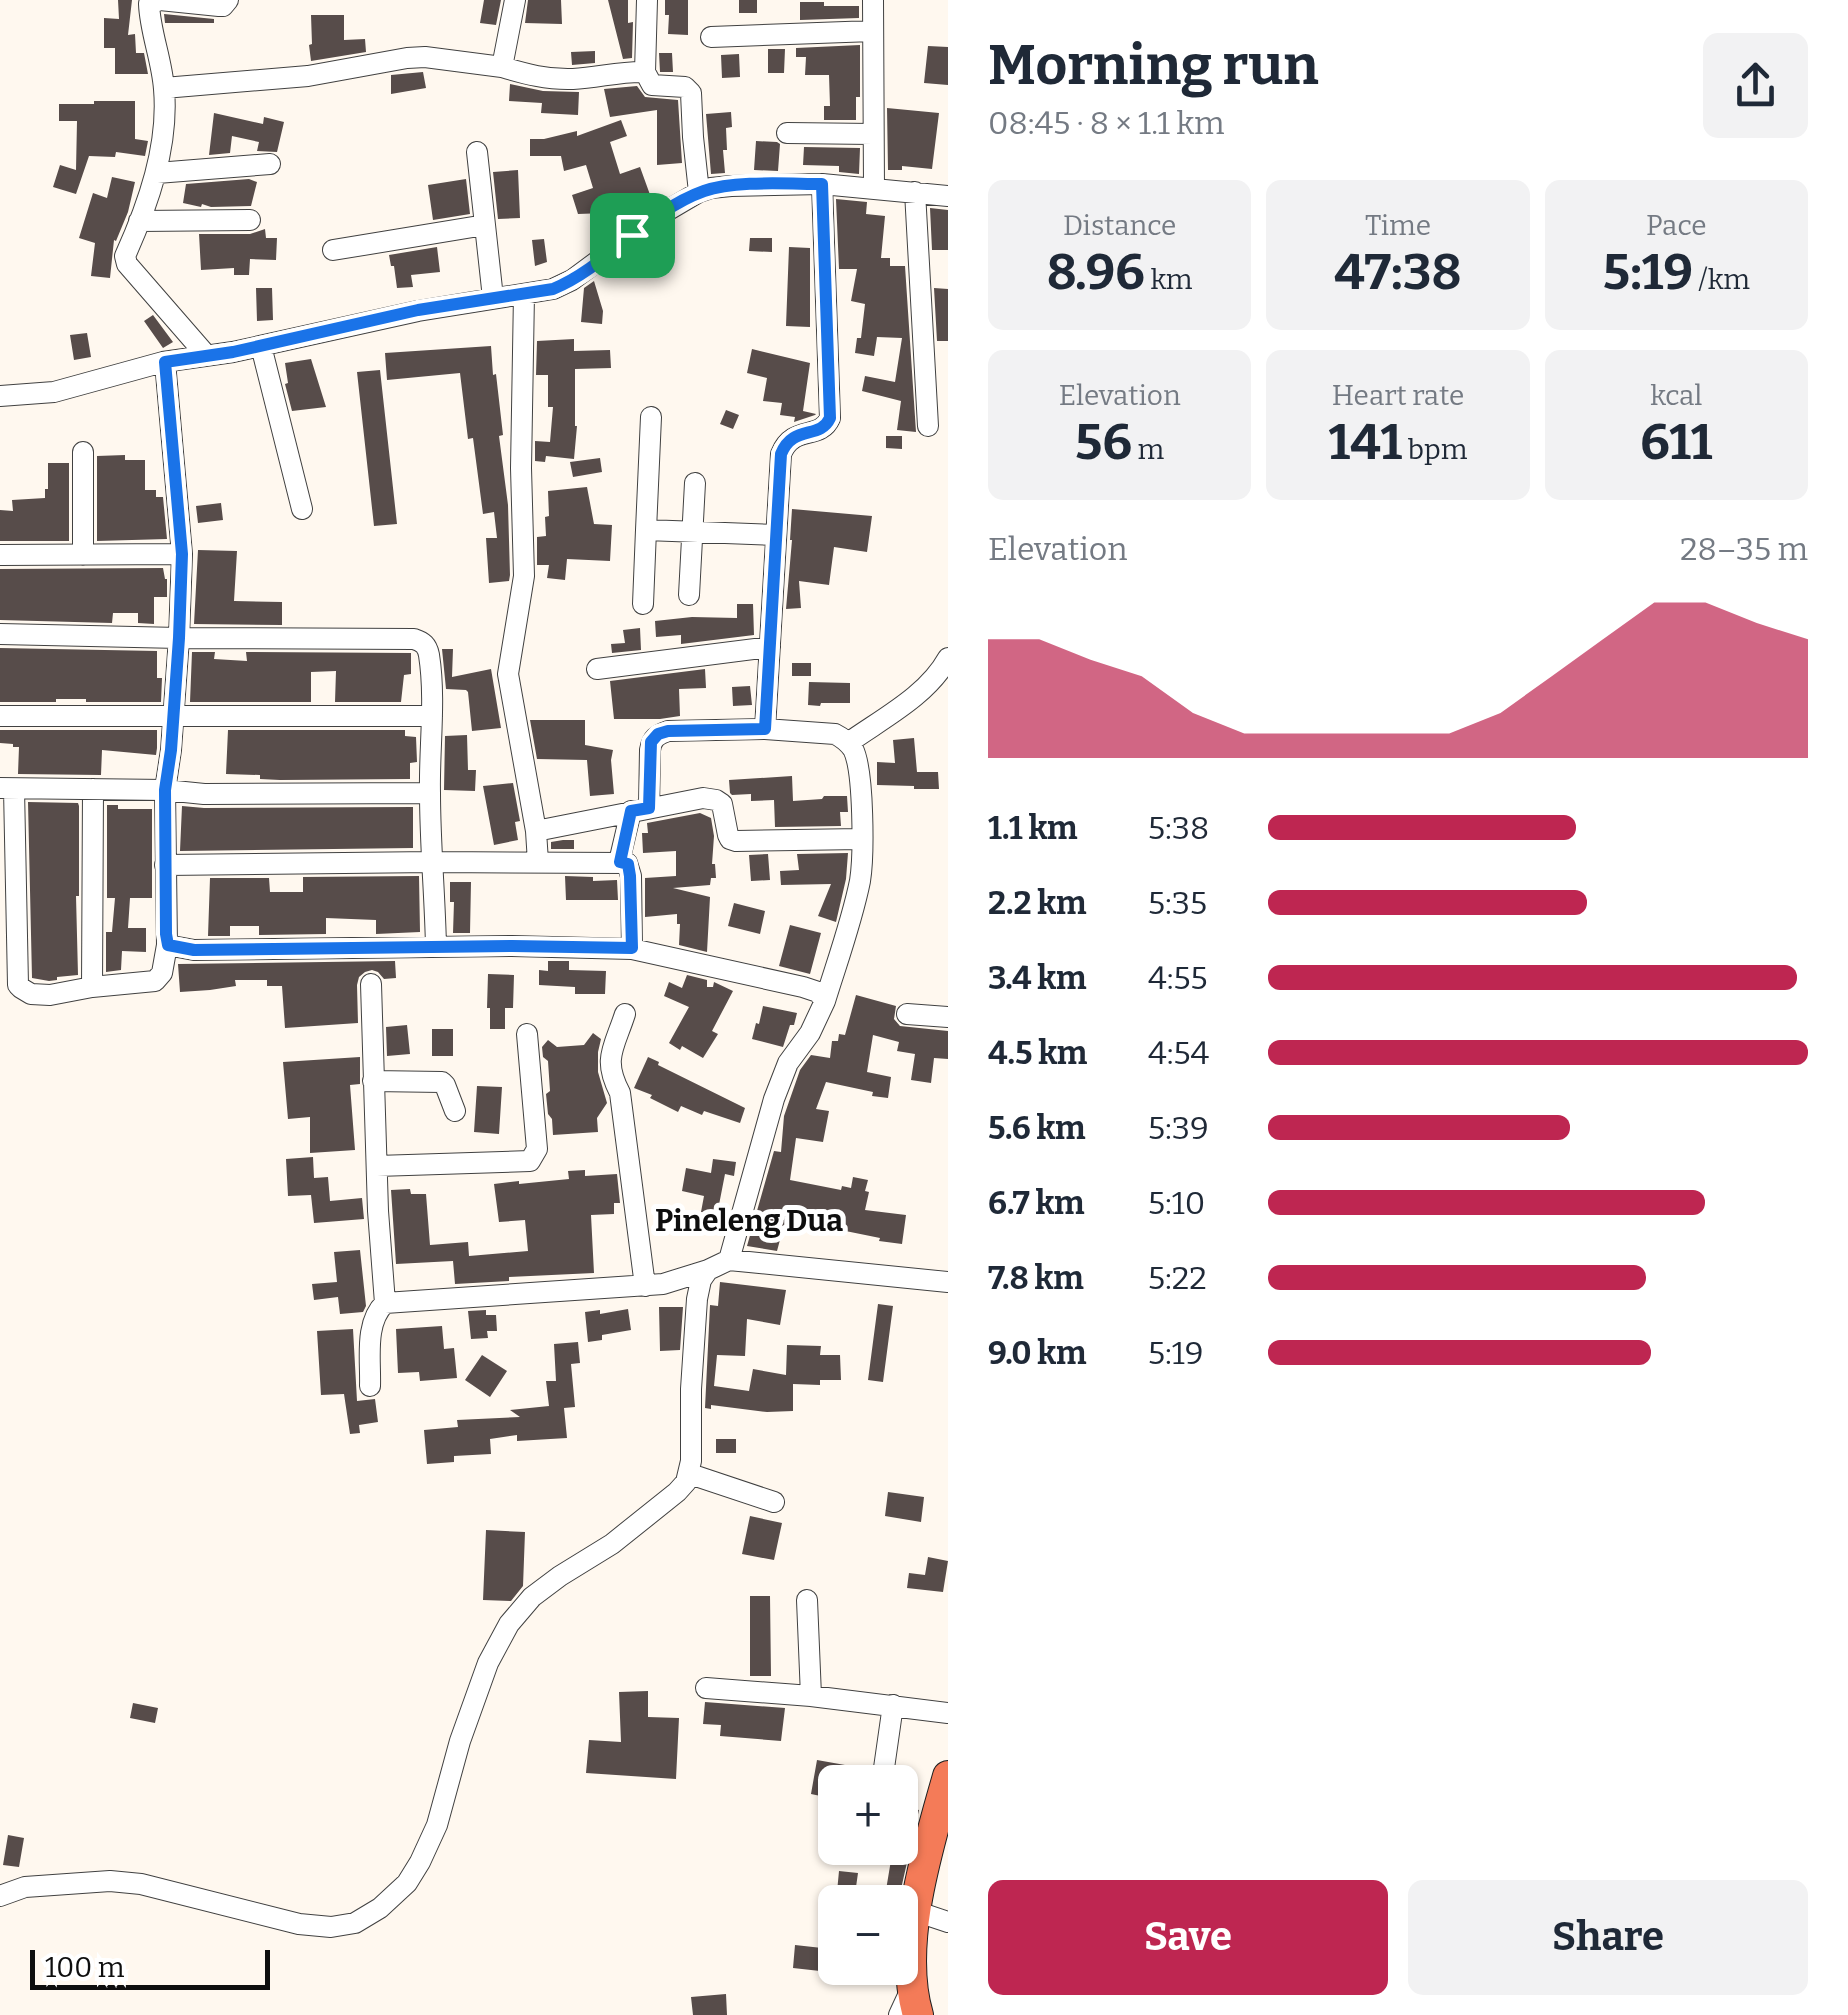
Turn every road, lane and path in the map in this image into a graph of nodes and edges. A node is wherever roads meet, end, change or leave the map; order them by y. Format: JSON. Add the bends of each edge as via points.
{"nodes":[{"id":1,"x":228,"y":0,"type":"edge"},
{"id":2,"x":515,"y":0,"type":"edge"},
{"id":3,"x":647,"y":0,"type":"edge"},
{"id":4,"x":873,"y":0,"type":"edge"},
{"id":5,"x":873,"y":31,"type":"junction"},
{"id":6,"x":712,"y":36,"type":"dead end"},
{"id":7,"x":502,"y":68,"type":"junction"},
{"id":8,"x":645,"y":72,"type":"junction"},
{"id":9,"x":164,"y":88,"type":"junction"},
{"id":10,"x":788,"y":133,"type":"dead end"},
{"id":11,"x":872,"y":134,"type":"junction"},
{"id":12,"x":477,"y":152,"type":"dead end"},
{"id":13,"x":270,"y":164,"type":"dead end"},
{"id":14,"x":156,"y":173,"type":"junction"},
{"id":15,"x":822,"y":184,"type":"junction"},
{"id":16,"x":874,"y":188,"type":"junction"},
{"id":17,"x":700,"y":192,"type":"junction"},
{"id":18,"x":915,"y":192,"type":"junction"},
{"id":19,"x":948,"y":196,"type":"edge"},
{"id":20,"x":250,"y":220,"type":"dead end"},
{"id":21,"x":139,"y":221,"type":"junction"},
{"id":22,"x":485,"y":225,"type":"junction"},
{"id":23,"x":333,"y":250,"type":"dead end"},
{"id":24,"x":524,"y":294,"type":"junction"},
{"id":25,"x":493,"y":298,"type":"junction"},
{"id":26,"x":261,"y":346,"type":"junction"},
{"id":27,"x":207,"y":356,"type":"junction"},
{"id":28,"x":165,"y":362,"type":"junction"},
{"id":29,"x":0,"y":396,"type":"edge"},
{"id":30,"x":651,"y":417,"type":"dead end"},
{"id":31,"x":928,"y":426,"type":"dead end"},
{"id":32,"x":83,"y":452,"type":"dead end"},
{"id":33,"x":695,"y":483,"type":"dead end"},
{"id":34,"x":302,"y":509,"type":"dead end"},
{"id":35,"x":646,"y":530,"type":"junction"},
{"id":36,"x":692,"y":532,"type":"junction"},
{"id":37,"x":776,"y":536,"type":"junction"},
{"id":38,"x":182,"y":554,"type":"junction"},
{"id":39,"x":83,"y":555,"type":"junction"},
{"id":40,"x":0,"y":556,"type":"edge"},
{"id":41,"x":689,"y":595,"type":"dead end"},
{"id":42,"x":642,"y":604,"type":"dead end"},
{"id":43,"x":0,"y":634,"type":"edge"},
{"id":44,"x":179,"y":638,"type":"junction"},
{"id":45,"x":770,"y":647,"type":"junction"},
{"id":46,"x":948,"y":658,"type":"edge"},
{"id":47,"x":597,"y":669,"type":"dead end"},
{"id":48,"x":0,"y":716,"type":"edge"},
{"id":49,"x":432,"y":716,"type":"junction"},
{"id":50,"x":173,"y":717,"type":"junction"},
{"id":51,"x":765,"y":729,"type":"junction"},
{"id":52,"x":848,"y":743,"type":"junction"},
{"id":53,"x":7,"y":788,"type":"edge"},
{"id":54,"x":93,"y":789,"type":"junction"},
{"id":55,"x":165,"y":790,"type":"junction"},
{"id":56,"x":430,"y":793,"type":"junction"},
{"id":57,"x":640,"y":809,"type":"junction"},
{"id":58,"x":536,"y":831,"type":"junction"},
{"id":59,"x":861,"y":839,"type":"junction"},
{"id":60,"x":433,"y":862,"type":"junction"},
{"id":61,"x":538,"y":862,"type":"junction"},
{"id":62,"x":620,"y":862,"type":"junction"},
{"id":63,"x":165,"y":864,"type":"junction"},
{"id":64,"x":168,"y":945,"type":"junction"},
{"id":65,"x":436,"y":947,"type":"junction"},
{"id":66,"x":632,"y":948,"type":"junction"},
{"id":67,"x":371,"y":984,"type":"dead end"},
{"id":68,"x":92,"y":987,"type":"junction"},
{"id":69,"x":825,"y":1001,"type":"junction"},
{"id":70,"x":626,"y":1014,"type":"dead end"},
{"id":71,"x":907,"y":1014,"type":"dead end"},
{"id":72,"x":948,"y":1017,"type":"edge"},
{"id":73,"x":527,"y":1034,"type":"dead end"},
{"id":74,"x":373,"y":1082,"type":"junction"},
{"id":75,"x":455,"y":1111,"type":"dead end"},
{"id":76,"x":376,"y":1166,"type":"junction"},
{"id":77,"x":729,"y":1260,"type":"junction"},
{"id":78,"x":708,"y":1270,"type":"junction"},
{"id":79,"x":948,"y":1282,"type":"edge"},
{"id":80,"x":645,"y":1286,"type":"junction"},
{"id":81,"x":385,"y":1304,"type":"junction"},
{"id":82,"x":370,"y":1386,"type":"dead end"},
{"id":83,"x":690,"y":1474,"type":"junction"},
{"id":84,"x":774,"y":1502,"type":"dead end"},
{"id":85,"x":807,"y":1600,"type":"dead end"},
{"id":86,"x":706,"y":1688,"type":"dead end"},
{"id":87,"x":810,"y":1696,"type":"junction"},
{"id":88,"x":893,"y":1705,"type":"junction"},
{"id":89,"x":948,"y":1714,"type":"edge"},
{"id":90,"x":884,"y":1765,"type":"edge"},
{"id":91,"x":945,"y":1796,"type":"edge"},
{"id":92,"x":0,"y":1896,"type":"edge"},
{"id":93,"x":918,"y":1896,"type":"edge"},
{"id":94,"x":918,"y":1912,"type":"edge"},
{"id":95,"x":948,"y":1922,"type":"edge"},
{"id":96,"x":915,"y":2001,"type":"edge"},
{"id":97,"x":899,"y":2015,"type":"edge"}],
"edges":[{"from":1,"to":9,"type":"street","via":[[219,6],[148,4]]},
{"from":2,"to":7,"type":"street"},
{"from":3,"to":8,"type":"street"},
{"from":4,"to":5,"type":"street"},
{"from":5,"to":6,"type":"street"},
{"from":5,"to":11,"type":"street"},
{"from":7,"to":8,"type":"street","via":[[570,79]]},
{"from":7,"to":9,"type":"street","via":[[408,58],[308,76]]},
{"from":8,"to":17,"type":"street","via":[[652,86],[691,93]]},
{"from":9,"to":14,"type":"street"},
{"from":10,"to":11,"type":"street"},
{"from":11,"to":16,"type":"street"},
{"from":12,"to":22,"type":"street"},
{"from":13,"to":14,"type":"street"},
{"from":14,"to":21,"type":"street"},
{"from":15,"to":16,"type":"street"},
{"from":15,"to":17,"type":"street"},
{"from":15,"to":37,"type":"street","via":[[830,418],[824,428],[793,436],[783,448]]},
{"from":16,"to":18,"type":"street"},
{"from":17,"to":24,"type":"street","via":[[572,280]]},
{"from":18,"to":19,"type":"street"},
{"from":18,"to":31,"type":"street"},
{"from":20,"to":21,"type":"street"},
{"from":21,"to":27,"type":"street","via":[[126,264]]},
{"from":22,"to":23,"type":"street"},
{"from":22,"to":25,"type":"street"},
{"from":24,"to":25,"type":"street"},
{"from":24,"to":58,"type":"street","via":[[524,576],[508,674]]},
{"from":25,"to":26,"type":"street"},
{"from":26,"to":27,"type":"street"},
{"from":26,"to":34,"type":"street"},
{"from":27,"to":28,"type":"street"},
{"from":28,"to":29,"type":"street","via":[[54,392]]},
{"from":28,"to":38,"type":"street"},
{"from":30,"to":35,"type":"street"},
{"from":32,"to":39,"type":"street"},
{"from":33,"to":36,"type":"street"},
{"from":35,"to":36,"type":"street"},
{"from":35,"to":42,"type":"street"},
{"from":36,"to":37,"type":"street"},
{"from":36,"to":41,"type":"street"},
{"from":37,"to":45,"type":"street"},
{"from":38,"to":39,"type":"street"},
{"from":38,"to":44,"type":"street"},
{"from":39,"to":40,"type":"street"},
{"from":43,"to":44,"type":"street"},
{"from":44,"to":49,"type":"street","via":[[414,639],[428,653]]},
{"from":44,"to":50,"type":"street"},
{"from":45,"to":47,"type":"street"},
{"from":45,"to":51,"type":"street"},
{"from":46,"to":52,"type":"street","via":[[917,695]]},
{"from":48,"to":50,"type":"street"},
{"from":49,"to":50,"type":"street"},
{"from":49,"to":56,"type":"street"},
{"from":50,"to":55,"type":"street"},
{"from":51,"to":52,"type":"street","via":[[835,734]]},
{"from":51,"to":57,"type":"street","via":[[658,734]]},
{"from":52,"to":59,"type":"street","via":[[859,771]]},
{"from":53,"to":54,"type":"street"},
{"from":53,"to":68,"type":"street","via":[[18,984],[38,995]]},
{"from":54,"to":55,"type":"street"},
{"from":54,"to":68,"type":"street"},
{"from":55,"to":56,"type":"street"},
{"from":55,"to":63,"type":"street"},
{"from":56,"to":60,"type":"street"},
{"from":57,"to":58,"type":"street"},
{"from":57,"to":59,"type":"street","via":[[703,798],[723,808],[728,835],[736,841]]},
{"from":57,"to":62,"type":"street"},
{"from":58,"to":61,"type":"street"},
{"from":59,"to":69,"type":"street","via":[[860,878]]},
{"from":60,"to":61,"type":"street"},
{"from":60,"to":63,"type":"street"},
{"from":60,"to":65,"type":"street"},
{"from":61,"to":62,"type":"street"},
{"from":62,"to":66,"type":"street","via":[[628,864],[630,876]]},
{"from":63,"to":64,"type":"street"},
{"from":64,"to":65,"type":"street"},
{"from":64,"to":68,"type":"street","via":[[155,981]]},
{"from":65,"to":66,"type":"street"},
{"from":66,"to":69,"type":"street","via":[[803,986]]},
{"from":67,"to":74,"type":"street"},
{"from":69,"to":77,"type":"street","via":[[779,1086]]},
{"from":70,"to":80,"type":"street","via":[[609,1064],[620,1093]]},
{"from":71,"to":72,"type":"street"},
{"from":73,"to":76,"type":"street","via":[[537,1149],[530,1161]]},
{"from":74,"to":75,"type":"street","via":[[442,1082]]},
{"from":74,"to":76,"type":"street"},
{"from":76,"to":81,"type":"street"},
{"from":77,"to":78,"type":"street"},
{"from":77,"to":79,"type":"street"},
{"from":78,"to":80,"type":"street"},
{"from":78,"to":83,"type":"street","via":[[696,1312]]},
{"from":80,"to":81,"type":"street"},
{"from":81,"to":82,"type":"street","via":[[372,1326]]},
{"from":83,"to":84,"type":"street"},
{"from":83,"to":92,"type":"street","via":[[612,1544],[532,1597],[509,1624],[488,1663],[438,1825],[420,1862],[407,1883],[362,1920],[339,1927],[299,1924],[110,1881],[25,1886]]},
{"from":85,"to":87,"type":"street"},
{"from":86,"to":87,"type":"street"},
{"from":87,"to":88,"type":"street"},
{"from":88,"to":89,"type":"street"},
{"from":88,"to":90,"type":"street"},
{"from":91,"to":93,"type":"highway"},
{"from":94,"to":95,"type":"street"},
{"from":96,"to":97,"type":"street"}]}
